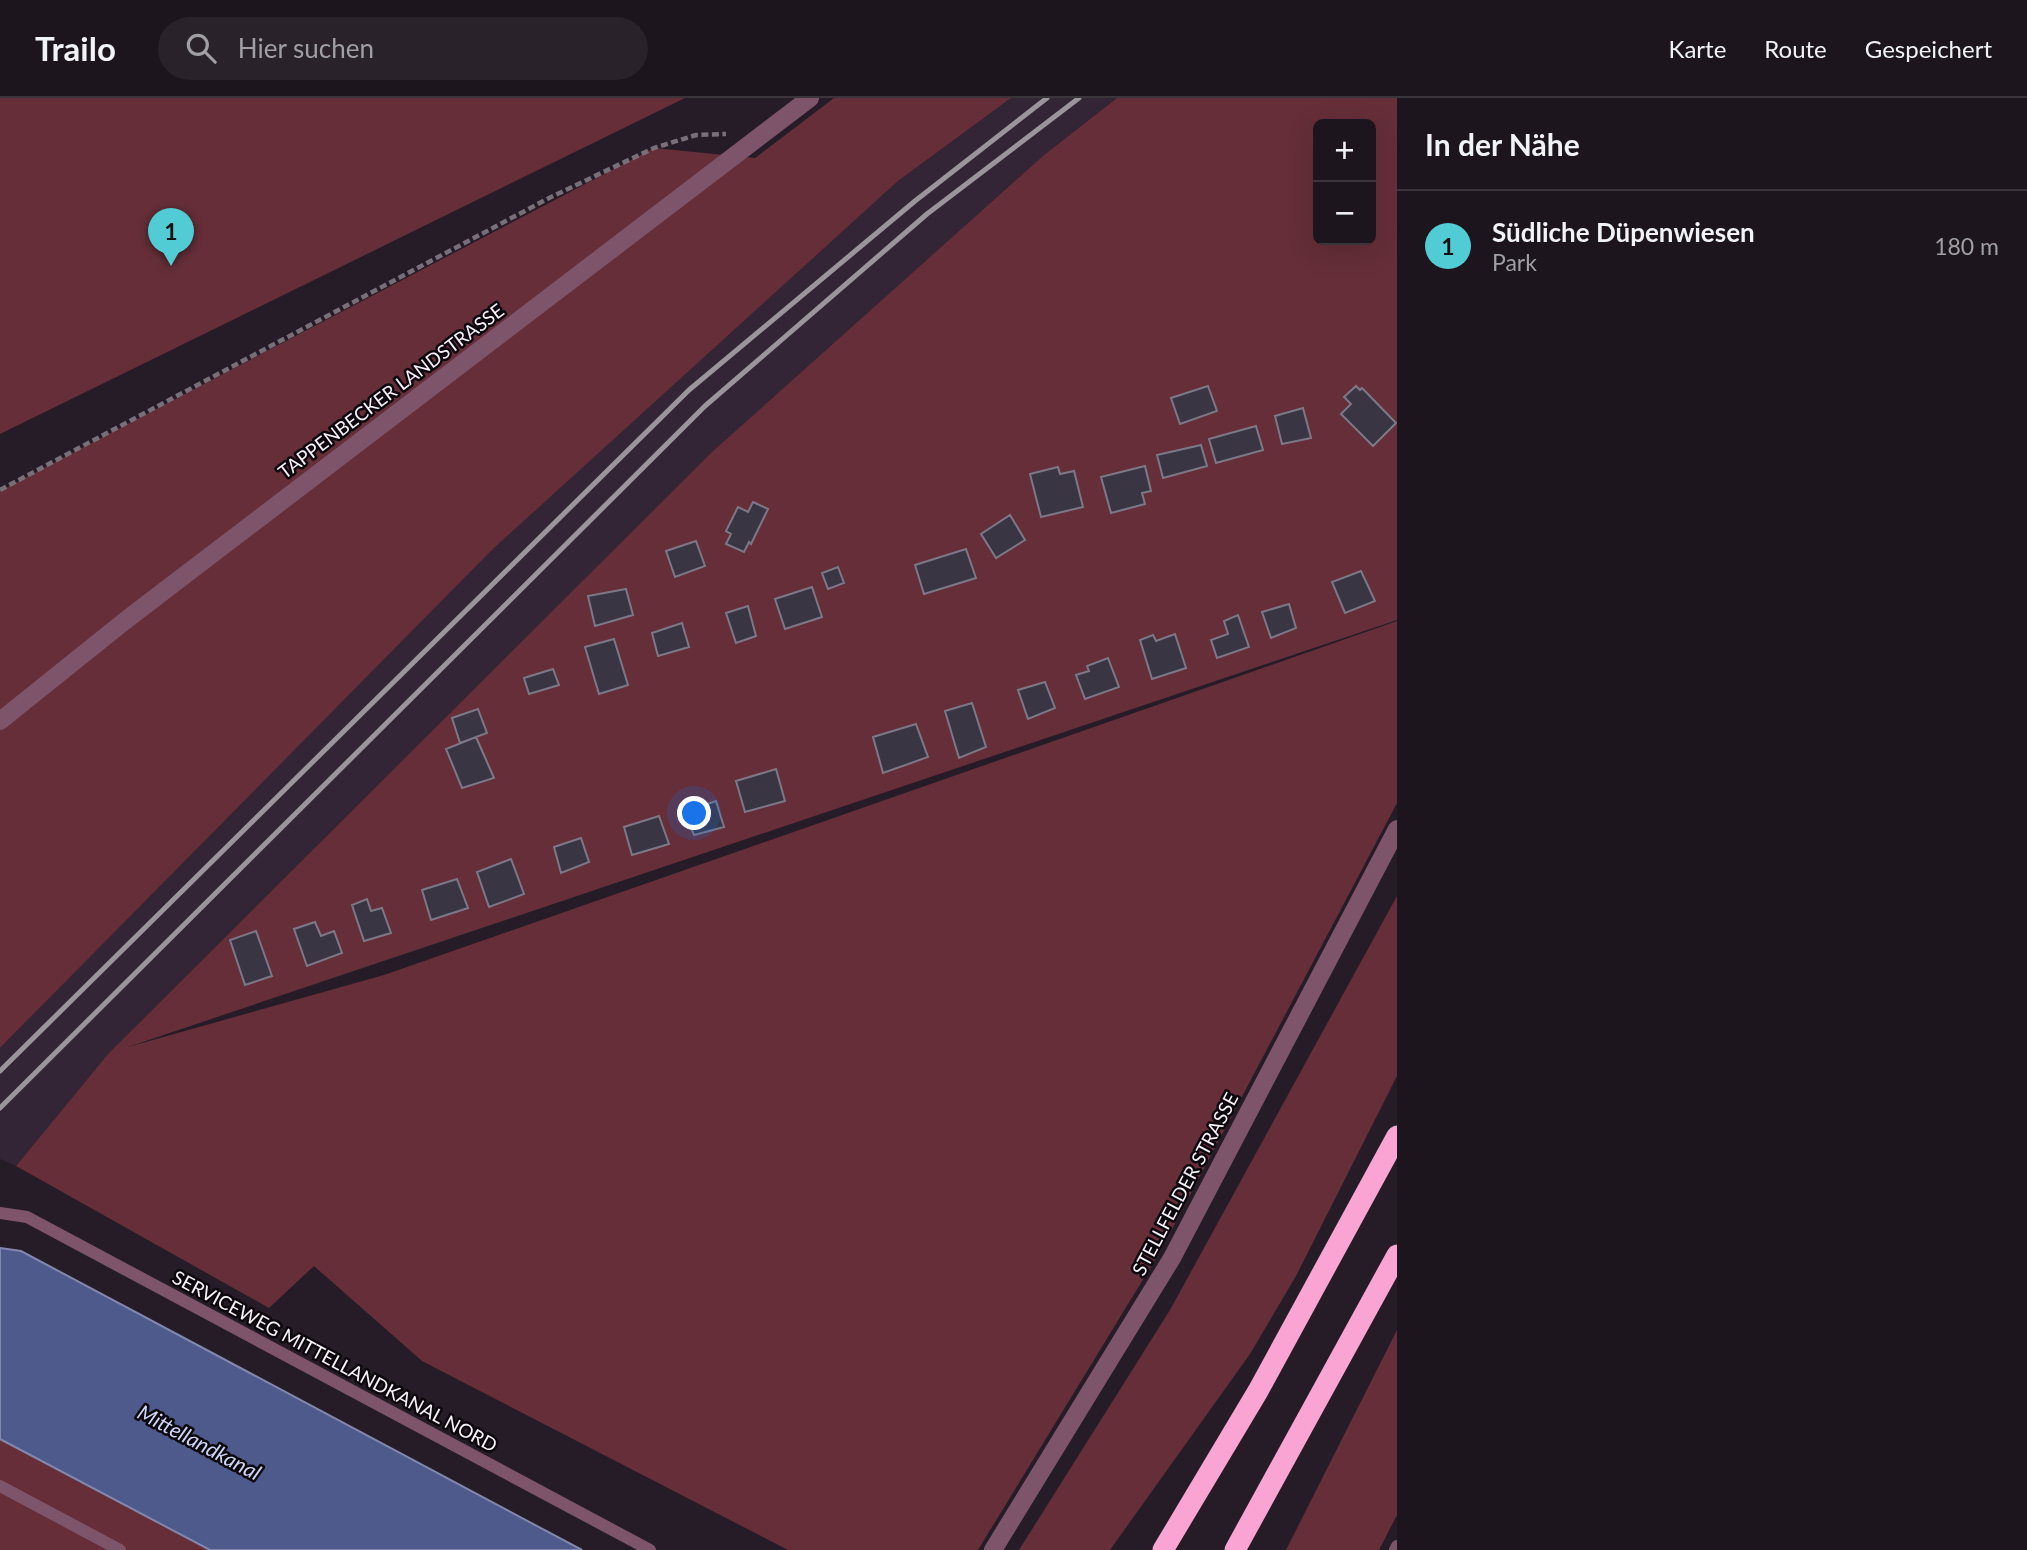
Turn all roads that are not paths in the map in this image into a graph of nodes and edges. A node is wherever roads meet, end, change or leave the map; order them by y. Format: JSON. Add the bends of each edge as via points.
{"nodes":[{"id":1,"x":810,"y":98,"type":"edge"},
{"id":2,"x":0,"y":721,"type":"edge"},
{"id":3,"x":1397,"y":829,"type":"edge"},
{"id":4,"x":1397,"y":1136,"type":"edge"},
{"id":5,"x":0,"y":1213,"type":"edge"},
{"id":6,"x":1397,"y":1255,"type":"edge"},
{"id":7,"x":0,"y":1486,"type":"edge"},
{"id":8,"x":120,"y":1550,"type":"edge"},
{"id":9,"x":650,"y":1550,"type":"edge"},
{"id":10,"x":993,"y":1550,"type":"edge"},
{"id":11,"x":1163,"y":1550,"type":"edge"},
{"id":12,"x":1236,"y":1550,"type":"edge"}],
"edges":[{"from":1,"to":2,"type":"street","name":"TAPPENBECKER LANDSTRASSE"},
{"from":3,"to":10,"type":"street","name":"STELLFELDER STRASSE","via":[[1172,1258]]},
{"from":4,"to":11,"type":"highway","via":[[1258,1391]]},
{"from":5,"to":9,"type":"lane","name":"SERVICEWEG MITTELLANDKANAL NORD","via":[[27,1217]]},
{"from":6,"to":12,"type":"highway"},
{"from":7,"to":8,"type":"lane"}]}
